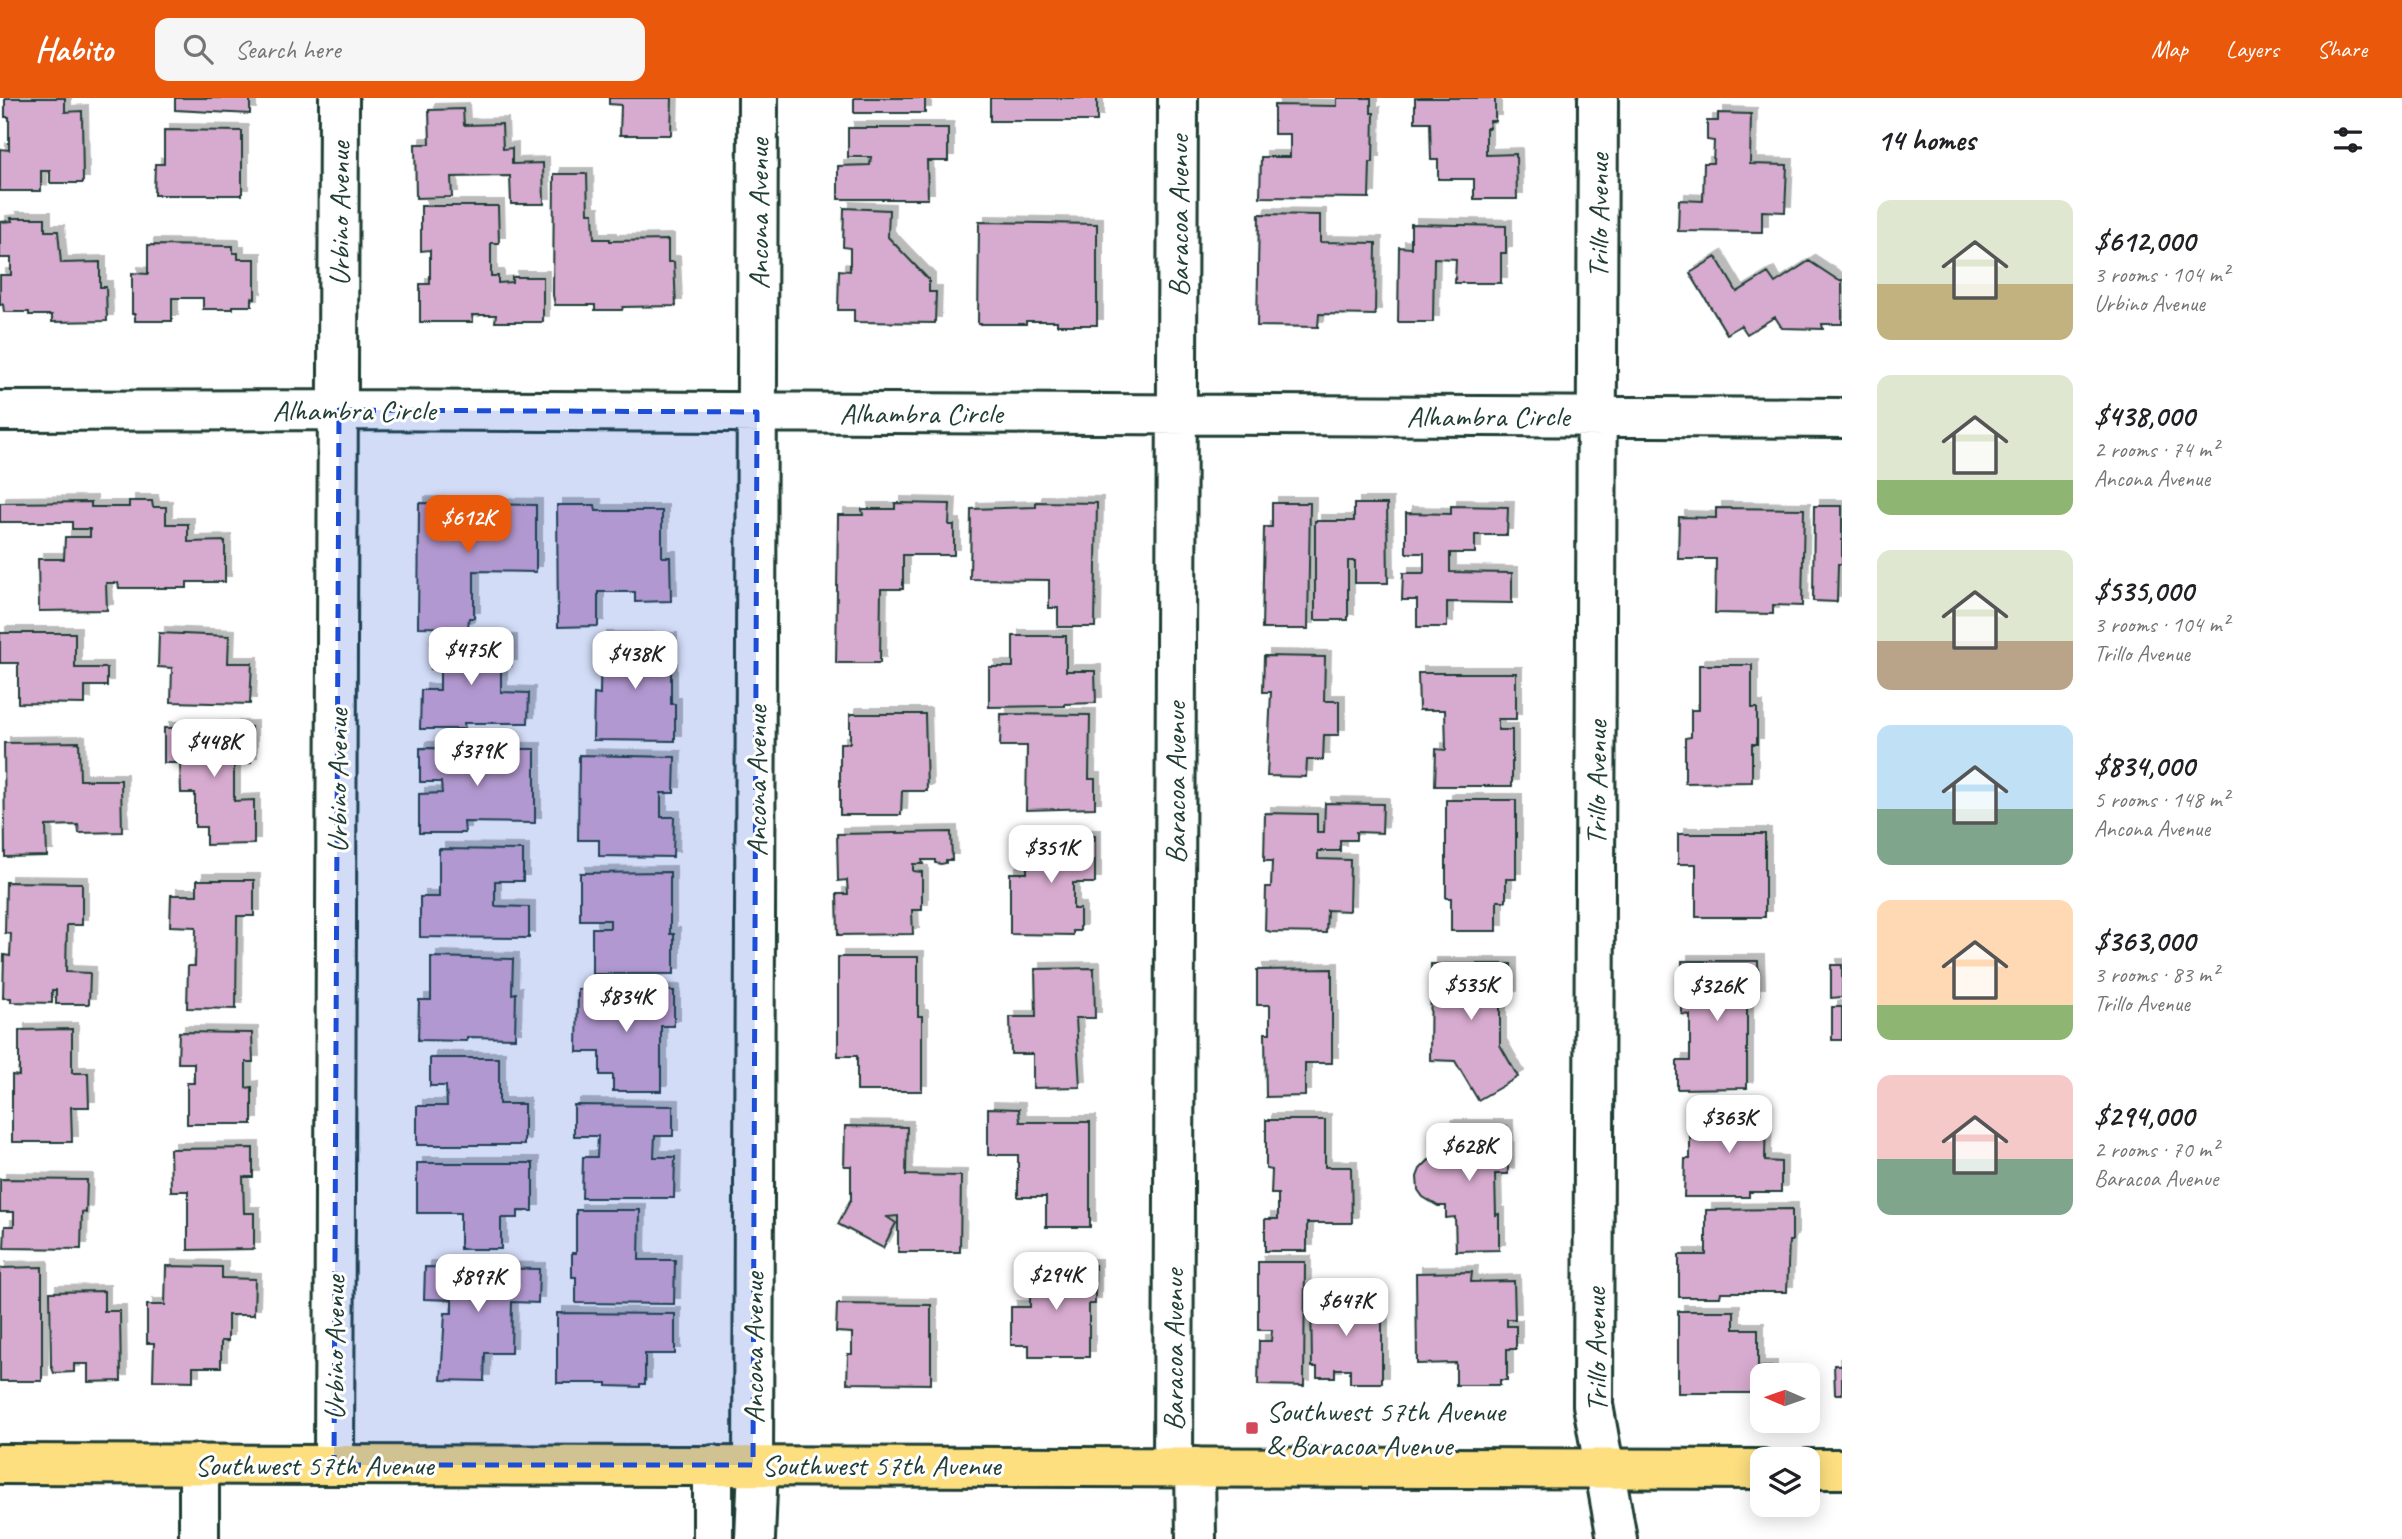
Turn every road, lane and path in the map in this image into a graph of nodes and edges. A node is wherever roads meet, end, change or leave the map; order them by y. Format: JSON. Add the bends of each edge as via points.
{"nodes":[{"id":1,"x":339,"y":98,"type":"edge"},
{"id":2,"x":758,"y":98,"type":"edge"},
{"id":3,"x":1178,"y":98,"type":"edge"},
{"id":4,"x":1598,"y":98,"type":"edge"},
{"id":5,"x":339,"y":410,"type":"junction"},
{"id":6,"x":0,"y":411,"type":"edge"},
{"id":7,"x":757,"y":412,"type":"junction"},
{"id":8,"x":1176,"y":414,"type":"junction"},
{"id":9,"x":1597,"y":417,"type":"junction"},
{"id":10,"x":1842,"y":418,"type":"edge"},
{"id":11,"x":0,"y":1464,"type":"edge"},
{"id":12,"x":199,"y":1464,"type":"junction"},
{"id":13,"x":334,"y":1465,"type":"junction"},
{"id":14,"x":713,"y":1465,"type":"junction"},
{"id":15,"x":755,"y":1465,"type":"junction"},
{"id":16,"x":1184,"y":1467,"type":"junction"},
{"id":17,"x":1604,"y":1468,"type":"junction"},
{"id":18,"x":1750,"y":1469,"type":"edge"},
{"id":19,"x":1820,"y":1469,"type":"edge"},
{"id":20,"x":1842,"y":1469,"type":"edge"},
{"id":21,"x":199,"y":1539,"type":"edge"},
{"id":22,"x":713,"y":1539,"type":"edge"},
{"id":23,"x":755,"y":1539,"type":"edge"},
{"id":24,"x":1196,"y":1539,"type":"edge"},
{"id":25,"x":1617,"y":1539,"type":"edge"}],
"edges":[{"from":1,"to":5,"type":"street","name":"Urbino Avenue"},
{"from":2,"to":7,"type":"street","name":"Ancona Avenue"},
{"from":3,"to":8,"type":"street","name":"Baracoa Avenue"},
{"from":4,"to":9,"type":"street","name":"Trillo Avenue"},
{"from":5,"to":6,"type":"street","name":"Alhambra Circle"},
{"from":5,"to":7,"type":"street","name":"Alhambra Circle"},
{"from":5,"to":13,"type":"street","name":"Urbino Avenue"},
{"from":7,"to":8,"type":"street","name":"Alhambra Circle"},
{"from":7,"to":15,"type":"street","name":"Ancona Avenue"},
{"from":8,"to":9,"type":"street","name":"Alhambra Circle"},
{"from":8,"to":16,"type":"street","name":"Baracoa Avenue"},
{"from":9,"to":10,"type":"street","name":"Alhambra Circle"},
{"from":9,"to":17,"type":"street","name":"Trillo Avenue","via":[[1594,1405]]},
{"from":11,"to":12,"type":"main road","name":"Southwest 57th Avenue"},
{"from":12,"to":13,"type":"main road","name":"Southwest 57th Avenue"},
{"from":12,"to":21,"type":"street"},
{"from":13,"to":14,"type":"main road","name":"Southwest 57th Avenue"},
{"from":14,"to":15,"type":"main road","name":"Southwest 57th Avenue"},
{"from":14,"to":22,"type":"street"},
{"from":15,"to":16,"type":"main road","name":"Southwest 57th Avenue"},
{"from":15,"to":23,"type":"street","name":"Ancona Avenue"},
{"from":16,"to":17,"type":"main road","name":"Southwest 57th Avenue"},
{"from":16,"to":24,"type":"street","name":"Baracoa Avenue"},
{"from":17,"to":18,"type":"main road","name":"Southwest 57th Avenue"},
{"from":17,"to":25,"type":"street","name":"Trillo Avenue"},
{"from":19,"to":20,"type":"main road"}]}
